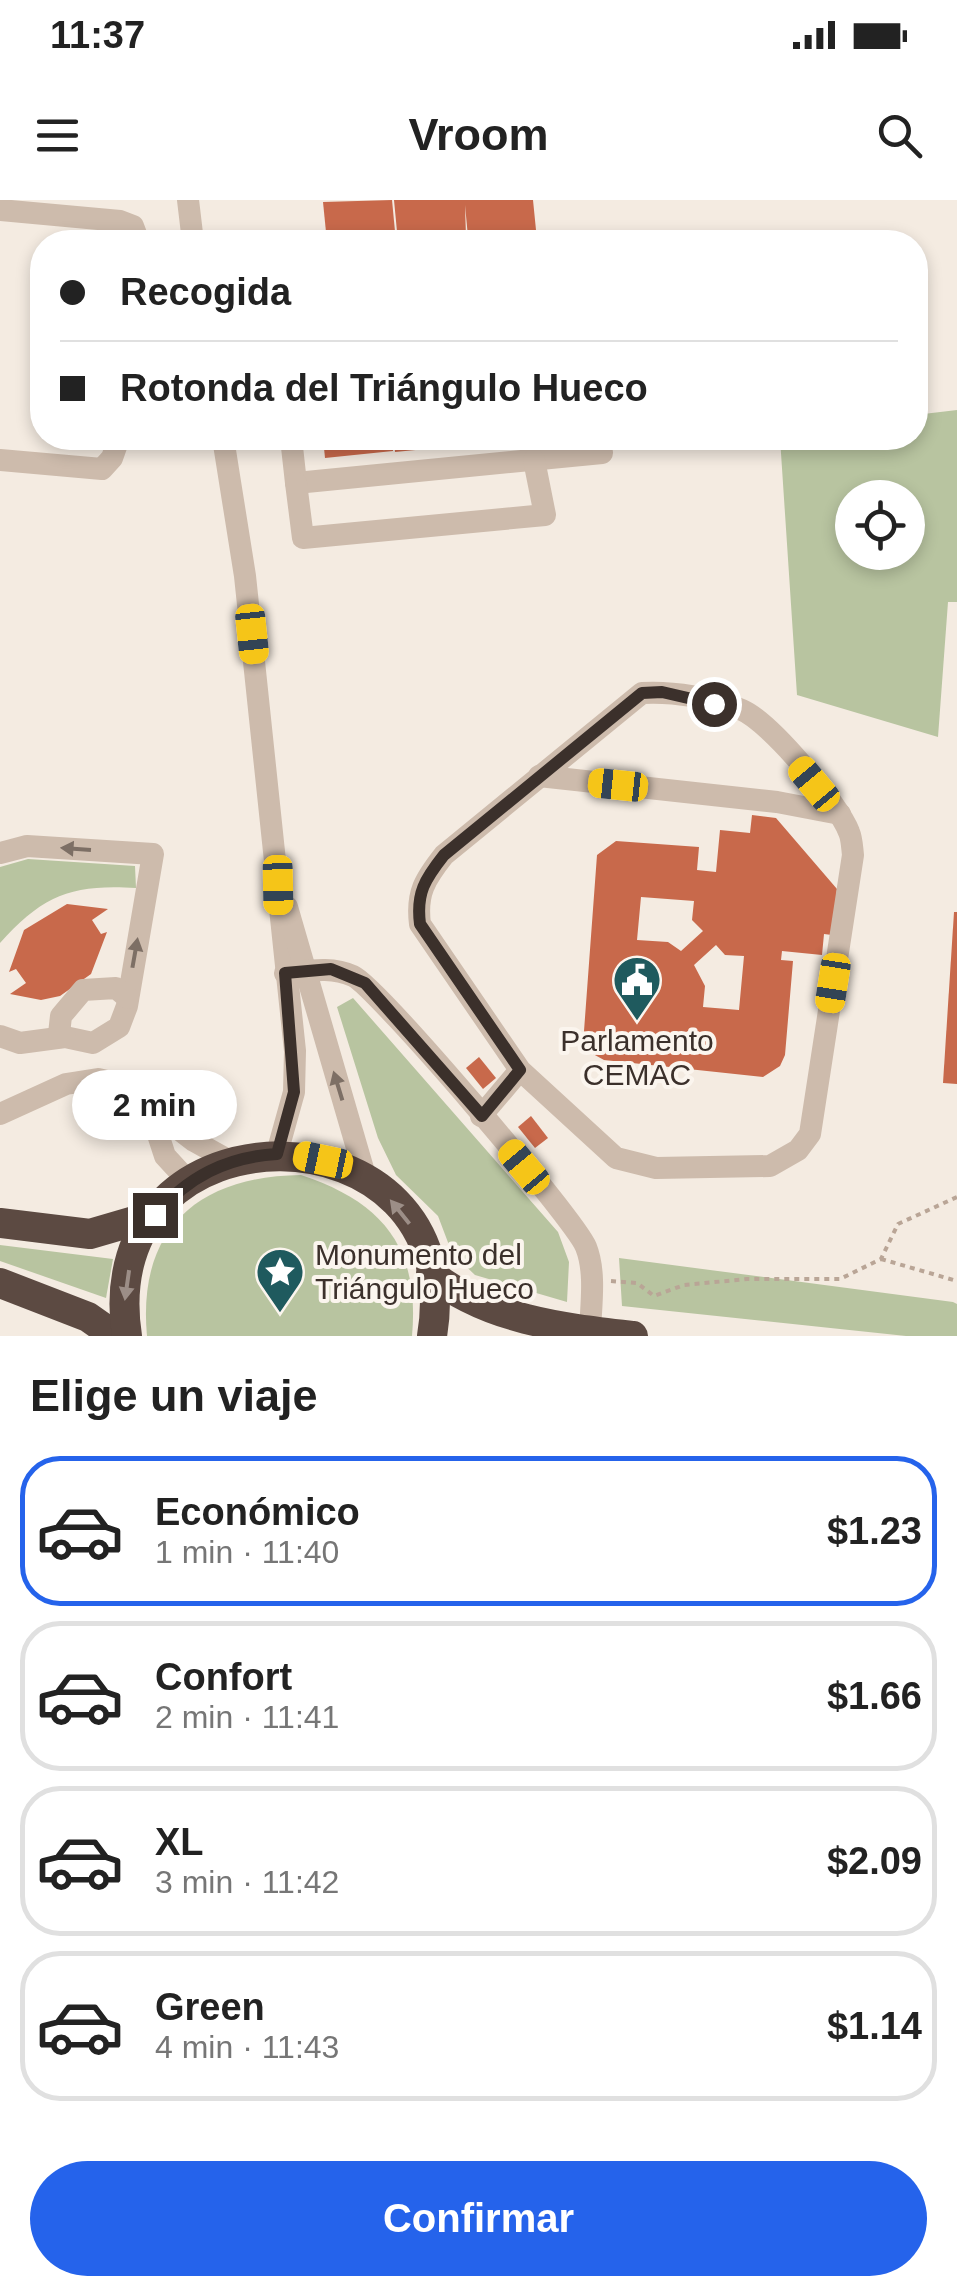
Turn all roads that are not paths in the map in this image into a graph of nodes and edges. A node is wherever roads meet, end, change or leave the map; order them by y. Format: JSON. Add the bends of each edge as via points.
{"nodes":[{"id":1,"x":188,"y":200,"type":"edge"},
{"id":2,"x":0,"y":210,"type":"edge"},
{"id":3,"x":134,"y":230,"type":"edge"},
{"id":4,"x":192,"y":230,"type":"edge"},
{"id":5,"x":115,"y":450,"type":"edge"},
{"id":6,"x":225,"y":450,"type":"edge"},
{"id":7,"x":293,"y":450,"type":"edge"},
{"id":8,"x":602,"y":450,"type":"edge"},
{"id":9,"x":0,"y":460,"type":"edge"},
{"id":10,"x":534,"y":460,"type":"junction"},
{"id":11,"x":296,"y":483,"type":"junction"},
{"id":12,"x":538,"y":776,"type":"junction"},
{"id":13,"x":840,"y":814,"type":"junction"},
{"id":14,"x":0,"y":853,"type":"edge"},
{"id":15,"x":296,"y":972,"type":"junction"},
{"id":16,"x":128,"y":998,"type":"junction"},
{"id":17,"x":0,"y":1036,"type":"edge"},
{"id":18,"x":64,"y":1037,"type":"junction"},
{"id":19,"x":520,"y":1070,"type":"junction"},
{"id":20,"x":149,"y":1107,"type":"junction"},
{"id":21,"x":0,"y":1114,"type":"edge"},
{"id":22,"x":482,"y":1116,"type":"junction"},
{"id":23,"x":277,"y":1154,"type":"junction"},
{"id":24,"x":230,"y":1161,"type":"junction"},
{"id":25,"x":366,"y":1179,"type":"junction"},
{"id":26,"x":188,"y":1182,"type":"junction"},
{"id":27,"x":155,"y":1215,"type":"junction"},
{"id":28,"x":0,"y":1223,"type":"edge"},
{"id":29,"x":432,"y":1274,"type":"junction"},
{"id":30,"x":0,"y":1283,"type":"edge"},
{"id":31,"x":590,"y":1331,"type":"junction"},
{"id":32,"x":116,"y":1336,"type":"edge"},
{"id":33,"x":127,"y":1336,"type":"edge"},
{"id":34,"x":432,"y":1336,"type":"edge"},
{"id":35,"x":633,"y":1336,"type":"edge"}],
"edges":[{"from":1,"to":4,"type":"street"},
{"from":2,"to":3,"type":"street","via":[[120,221]]},
{"from":5,"to":9,"type":"street","via":[[102,469]]},
{"from":6,"to":15,"type":"street","via":[[278,885]]},
{"from":7,"to":11,"type":"street"},
{"from":8,"to":10,"type":"street"},
{"from":10,"to":11,"type":"street"},
{"from":10,"to":11,"type":"street","via":[[545,515],[303,538]]},
{"from":12,"to":13,"type":"street"},
{"from":12,"to":13,"type":"street","via":[[642,693],[662,692],[741,709],[764,724]]},
{"from":12,"to":19,"type":"street","via":[[444,855],[422,883],[418,903],[420,924]]},
{"from":13,"to":19,"type":"street","via":[[852,855],[810,1134],[798,1150],[770,1166],[656,1168],[616,1158]]},
{"from":16,"to":14,"type":"street","one_way":true,"via":[[153,854],[26,846]]},
{"from":15,"to":22,"type":"street","via":[[331,969],[365,983]]},
{"from":15,"to":23,"type":"street","via":[[294,1092]]},
{"from":25,"to":15,"type":"street","one_way":true},
{"from":16,"to":18,"type":"street","via":[[120,1027],[107,1038],[84,1043]]},
{"from":16,"to":18,"type":"street","via":[[106,986],[83,990],[62,1016]]},
{"from":17,"to":18,"type":"street","via":[[20,1043]]},
{"from":19,"to":22,"type":"street"},
{"from":20,"to":21,"type":"street","via":[[120,1084],[98,1079],[66,1084]]},
{"from":20,"to":24,"type":"street"},
{"from":20,"to":26,"type":"street","via":[[165,1156]]},
{"from":22,"to":31,"type":"street","via":[[586,1248]]},
{"from":23,"to":24,"type":"highway"},
{"from":23,"to":25,"type":"highway","via":[[323,1160]]},
{"from":24,"to":26,"type":"highway"},
{"from":29,"to":25,"type":"highway","one_way":true,"via":[[408,1220]]},
{"from":26,"to":27,"type":"highway"},
{"from":27,"to":28,"type":"highway","via":[[90,1234]]},
{"from":27,"to":33,"type":"highway","one_way":true,"via":[[130,1264]]},
{"from":29,"to":31,"type":"highway","via":[[480,1305]]},
{"from":29,"to":34,"type":"highway"},
{"from":30,"to":32,"type":"highway","via":[[88,1317]]},
{"from":31,"to":35,"type":"highway"}]}
